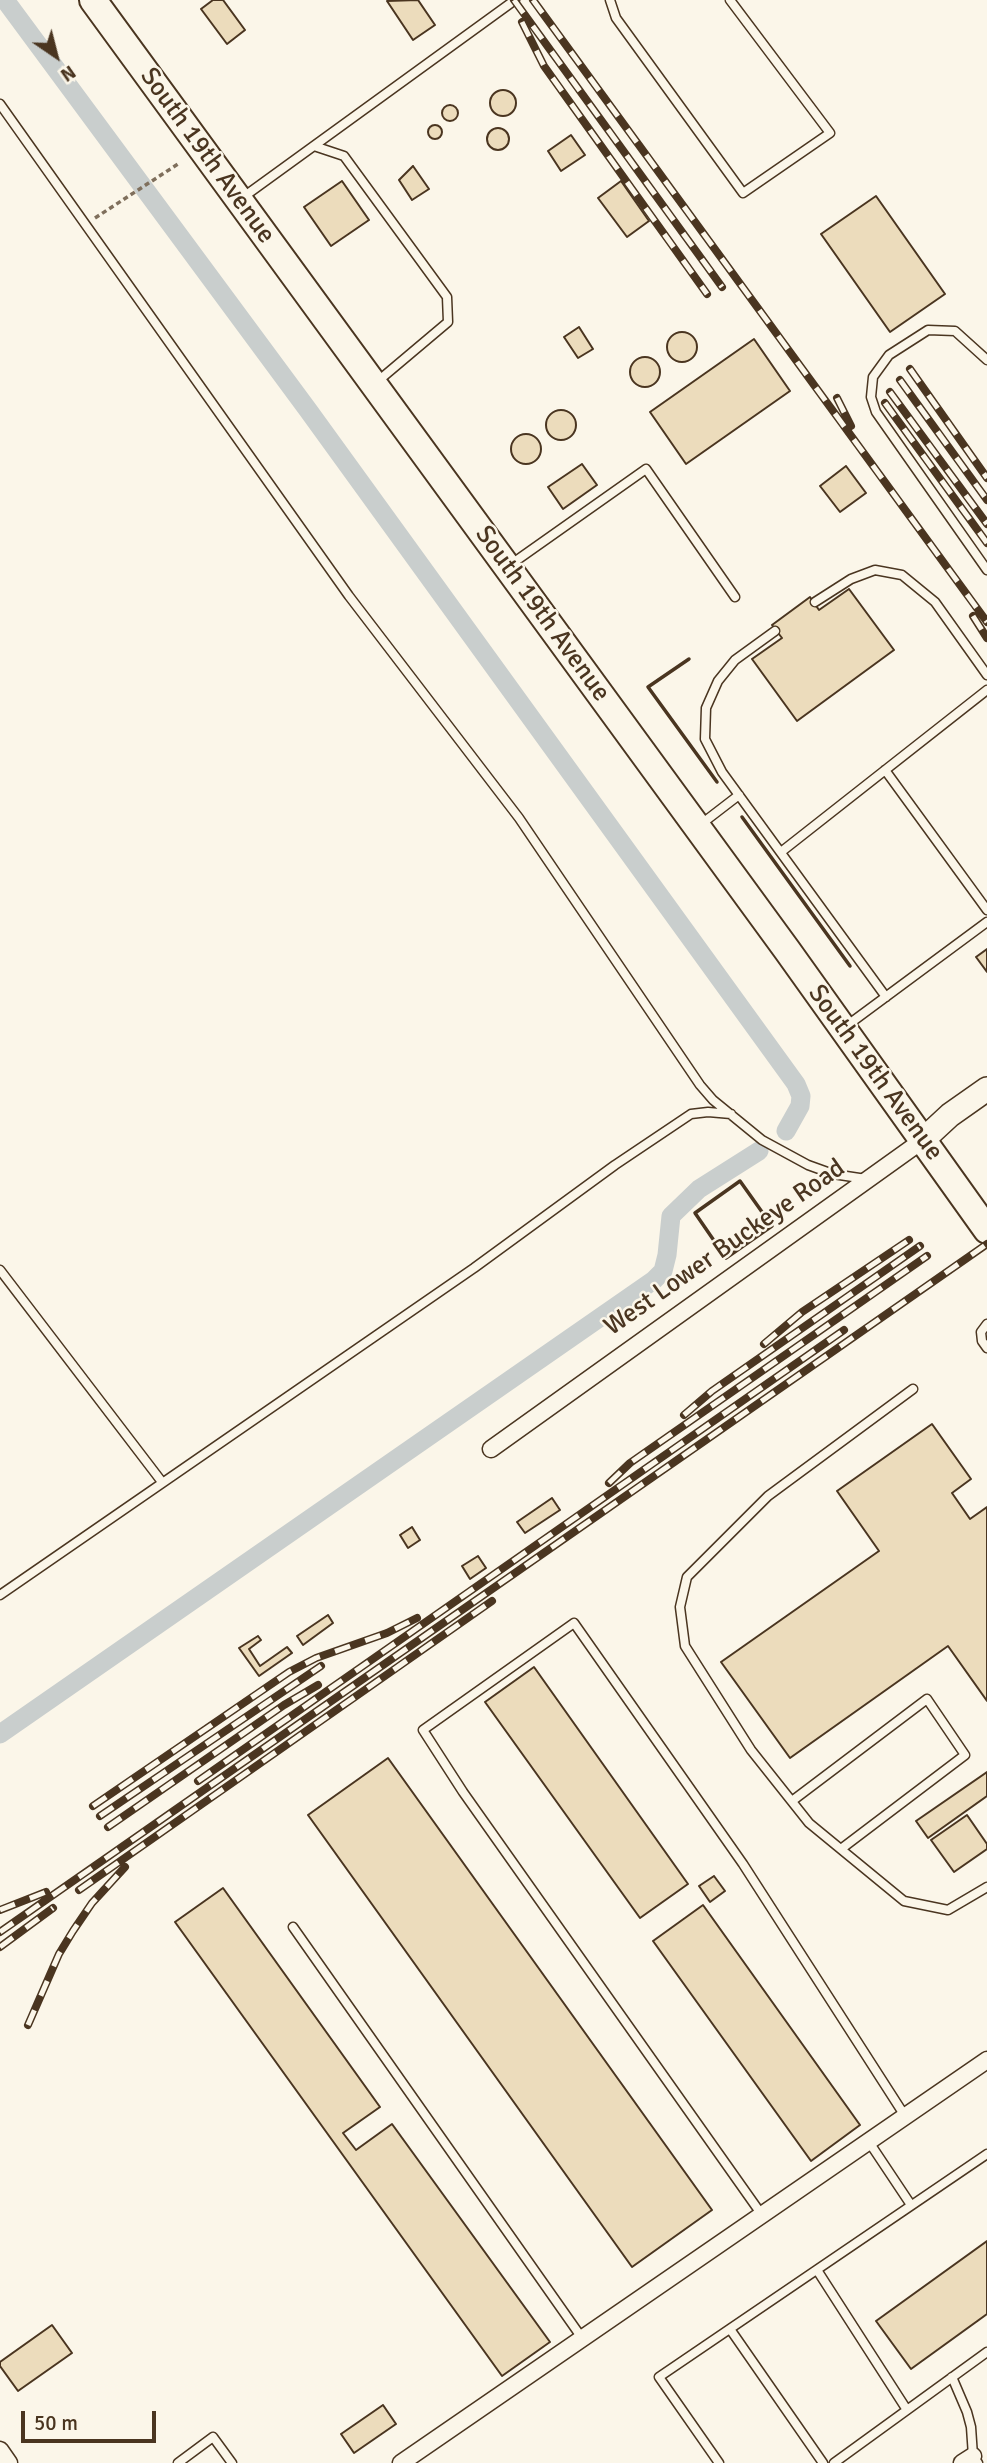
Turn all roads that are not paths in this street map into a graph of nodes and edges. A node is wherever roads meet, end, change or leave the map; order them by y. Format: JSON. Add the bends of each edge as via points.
{"nodes":[{"id":1,"x":93,"y":0,"type":"edge"},
{"id":2,"x":515,"y":0,"type":"edge"},
{"id":3,"x":610,"y":0,"type":"edge"},
{"id":4,"x":730,"y":0,"type":"edge"},
{"id":5,"x":0,"y":104,"type":"edge"},
{"id":6,"x":314,"y":146,"type":"junction"},
{"id":7,"x":240,"y":200,"type":"junction"},
{"id":8,"x":987,"y":360,"type":"edge"},
{"id":9,"x":374,"y":384,"type":"junction"},
{"id":10,"x":507,"y":567,"type":"junction"},
{"id":11,"x":987,"y":570,"type":"edge"},
{"id":12,"x":735,"y":597,"type":"dead end"},
{"id":13,"x":815,"y":602,"type":"dead end"},
{"id":14,"x":775,"y":631,"type":"dead end"},
{"id":15,"x":987,"y":675,"type":"edge"},
{"id":16,"x":987,"y":690,"type":"edge"},
{"id":17,"x":885,"y":771,"type":"junction"},
{"id":18,"x":739,"y":795,"type":"junction"},
{"id":19,"x":697,"y":827,"type":"junction"},
{"id":20,"x":781,"y":852,"type":"junction"},
{"id":21,"x":987,"y":910,"type":"edge"},
{"id":22,"x":987,"y":922,"type":"edge"},
{"id":23,"x":886,"y":997,"type":"junction"},
{"id":24,"x":843,"y":1028,"type":"junction"},
{"id":25,"x":987,"y":1088,"type":"edge"},
{"id":26,"x":733,"y":1115,"type":"junction"},
{"id":27,"x":923,"y":1140,"type":"junction"},
{"id":28,"x":869,"y":1180,"type":"junction"},
{"id":29,"x":987,"y":1230,"type":"edge"},
{"id":30,"x":0,"y":1270,"type":"edge"},
{"id":31,"x":987,"y":1324,"type":"edge"},
{"id":32,"x":987,"y":1348,"type":"edge"},
{"id":33,"x":913,"y":1389,"type":"dead end"},
{"id":34,"x":491,"y":1449,"type":"dead end"},
{"id":35,"x":162,"y":1482,"type":"junction"},
{"id":36,"x":0,"y":1595,"type":"edge"},
{"id":37,"x":792,"y":1801,"type":"junction"},
{"id":38,"x":841,"y":1849,"type":"junction"},
{"id":39,"x":987,"y":1887,"type":"edge"},
{"id":40,"x":293,"y":1927,"type":"dead end"},
{"id":41,"x":987,"y":2060,"type":"edge"},
{"id":42,"x":905,"y":2116,"type":"junction"},
{"id":43,"x":869,"y":2141,"type":"junction"},
{"id":44,"x":987,"y":2154,"type":"edge"},
{"id":45,"x":911,"y":2205,"type":"junction"},
{"id":46,"x":762,"y":2215,"type":"junction"},
{"id":47,"x":817,"y":2270,"type":"junction"},
{"id":48,"x":730,"y":2329,"type":"junction"},
{"id":49,"x":582,"y":2338,"type":"junction"},
{"id":50,"x":987,"y":2352,"type":"edge"},
{"id":51,"x":952,"y":2377,"type":"junction"},
{"id":52,"x":907,"y":2410,"type":"junction"},
{"id":53,"x":0,"y":2450,"type":"edge"},
{"id":54,"x":971,"y":2461,"type":"edge"},
{"id":55,"x":9,"y":2463,"type":"edge"},
{"id":56,"x":178,"y":2463,"type":"edge"},
{"id":57,"x":232,"y":2463,"type":"edge"},
{"id":58,"x":401,"y":2463,"type":"edge"},
{"id":59,"x":719,"y":2463,"type":"edge"},
{"id":60,"x":823,"y":2463,"type":"edge"},
{"id":61,"x":834,"y":2463,"type":"edge"}],
"edges":[{"from":1,"to":7,"type":"main road","name":"South 19th Avenue"},
{"from":2,"to":6,"type":"lane"},
{"from":3,"to":4,"type":"lane","via":[[615,18],[743,193],[830,133]]},
{"from":5,"to":26,"type":"lane","via":[[349,596],[519,818],[700,1085]]},
{"from":6,"to":7,"type":"lane"},
{"from":6,"to":9,"type":"lane","via":[[344,156],[447,298],[448,322]]},
{"from":7,"to":9,"type":"main road","name":"South 19th Avenue"},
{"from":8,"to":11,"type":"lane","via":[[956,331],[928,330],[889,355],[873,377],[871,397],[876,412]]},
{"from":9,"to":10,"type":"main road","name":"South 19th Avenue"},
{"from":10,"to":12,"type":"lane","via":[[646,469]]},
{"from":10,"to":19,"type":"main road","name":"South 19th Avenue"},
{"from":13,"to":15,"type":"lane","via":[[875,570],[902,575],[934,602]]},
{"from":14,"to":18,"type":"lane","via":[[735,660],[718,681],[706,708],[705,739]]},
{"from":16,"to":17,"type":"lane"},
{"from":17,"to":20,"type":"lane"},
{"from":17,"to":21,"type":"lane"},
{"from":18,"to":19,"type":"lane"},
{"from":18,"to":20,"type":"lane"},
{"from":19,"to":24,"type":"main road","name":"South 19th Avenue"},
{"from":20,"to":23,"type":"lane"},
{"from":22,"to":23,"type":"lane"},
{"from":23,"to":24,"type":"lane"},
{"from":24,"to":27,"type":"main road","name":"South 19th Avenue"},
{"from":25,"to":27,"type":"main road","name":"West Lower Buckeye Road"},
{"from":26,"to":28,"type":"lane","via":[[762,1140],[808,1165]]},
{"from":26,"to":35,"type":"lane","via":[[691,1114]]},
{"from":27,"to":28,"type":"street","name":"West Lower Buckeye Road"},
{"from":27,"to":29,"type":"main road","name":"South 19th Avenue"},
{"from":28,"to":34,"type":"street","name":"West Lower Buckeye Road"},
{"from":30,"to":35,"type":"lane"},
{"from":31,"to":32,"type":"lane","via":[[981,1332]]},
{"from":33,"to":37,"type":"lane","via":[[768,1496],[687,1577],[680,1607],[685,1646],[751,1750]]},
{"from":35,"to":36,"type":"lane"},
{"from":37,"to":38,"type":"lane","via":[[809,1823]]},
{"from":37,"to":38,"type":"lane","via":[[927,1699],[965,1755]]},
{"from":38,"to":39,"type":"lane","via":[[904,1901],[948,1910]]},
{"from":40,"to":49,"type":"lane"},
{"from":41,"to":42,"type":"street"},
{"from":42,"to":43,"type":"street"},
{"from":42,"to":46,"type":"lane","via":[[743,1864],[574,1623],[423,1730]]},
{"from":43,"to":45,"type":"lane"},
{"from":43,"to":46,"type":"street"},
{"from":44,"to":45,"type":"lane"},
{"from":45,"to":47,"type":"lane"},
{"from":46,"to":49,"type":"street"},
{"from":47,"to":48,"type":"lane"},
{"from":47,"to":52,"type":"lane"},
{"from":48,"to":59,"type":"lane","via":[[659,2377]]},
{"from":48,"to":60,"type":"lane"},
{"from":49,"to":58,"type":"street"},
{"from":50,"to":51,"type":"lane"},
{"from":51,"to":52,"type":"lane"},
{"from":51,"to":54,"type":"lane","via":[[971,2427]]},
{"from":52,"to":61,"type":"lane"},
{"from":53,"to":55,"type":"street"},
{"from":56,"to":57,"type":"lane","via":[[214,2437]]}]}
